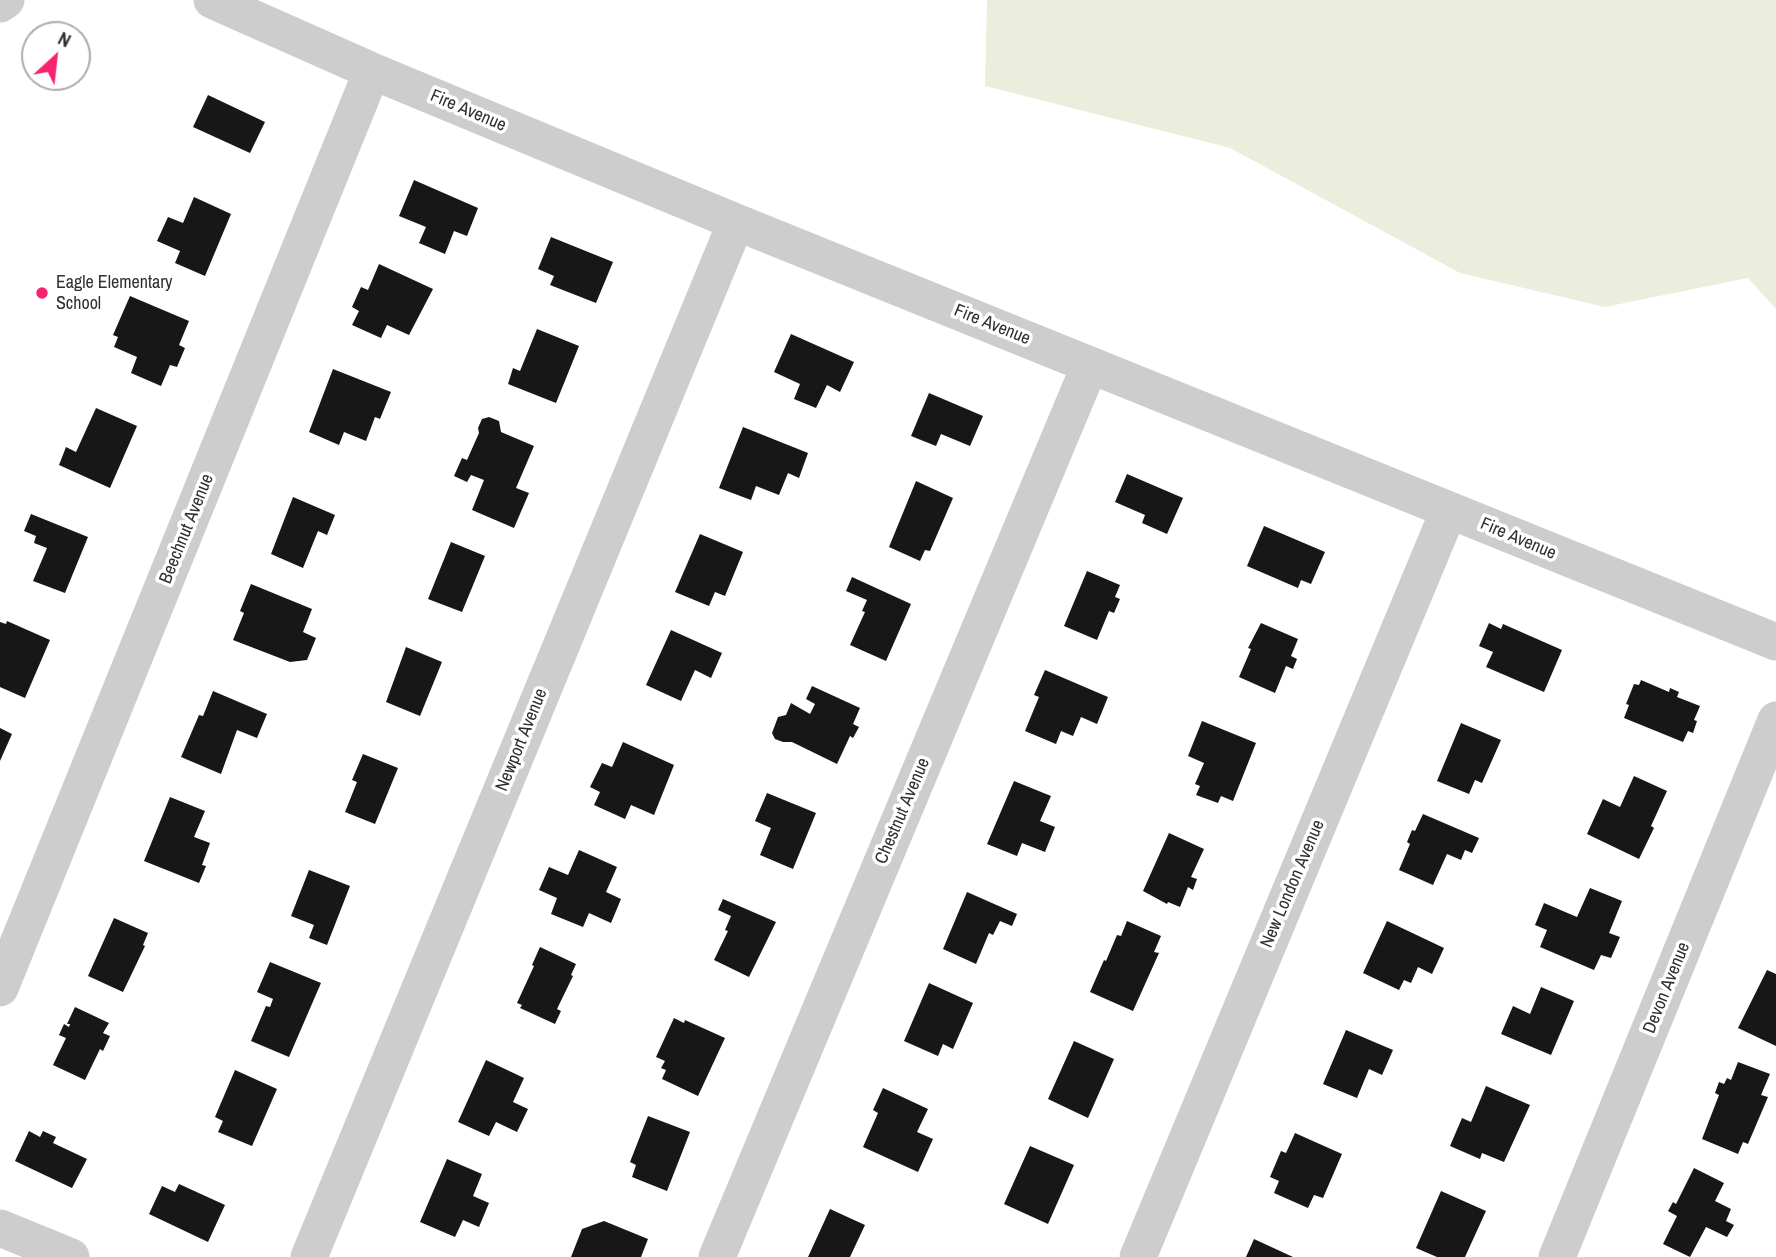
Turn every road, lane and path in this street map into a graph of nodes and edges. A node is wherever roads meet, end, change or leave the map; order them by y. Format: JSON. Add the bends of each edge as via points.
{"nodes":[{"id":1,"x":6,"y":0,"type":"edge"},
{"id":2,"x":212,"y":0,"type":"edge"},
{"id":3,"x":0,"y":4,"type":"edge"},
{"id":4,"x":372,"y":71,"type":"junction"},
{"id":5,"x":736,"y":222,"type":"junction"},
{"id":6,"x":1090,"y":365,"type":"junction"},
{"id":7,"x":1449,"y":510,"type":"junction"},
{"id":8,"x":1776,"y":642,"type":"edge"},
{"id":9,"x":1776,"y":720,"type":"edge"},
{"id":10,"x":0,"y":988,"type":"edge"},
{"id":11,"x":0,"y":1228,"type":"edge"},
{"id":12,"x":71,"y":1257,"type":"edge"},
{"id":13,"x":309,"y":1257,"type":"edge"},
{"id":14,"x":717,"y":1257,"type":"edge"},
{"id":15,"x":1138,"y":1257,"type":"edge"},
{"id":16,"x":1557,"y":1257,"type":"edge"}],
"edges":[{"from":1,"to":3,"type":"street"},
{"from":2,"to":4,"type":"street","name":"Fire Avenue"},
{"from":4,"to":5,"type":"street","name":"Fire Avenue"},
{"from":4,"to":10,"type":"street","name":"Beechnut Avenue"},
{"from":5,"to":6,"type":"street","name":"Fire Avenue"},
{"from":5,"to":13,"type":"street","name":"Newport Avenue"},
{"from":6,"to":7,"type":"street","name":"Fire Avenue"},
{"from":6,"to":14,"type":"street","name":"Chestnut Avenue"},
{"from":7,"to":8,"type":"street","name":"Fire Avenue"},
{"from":7,"to":15,"type":"street","name":"New London Avenue"},
{"from":9,"to":16,"type":"street","name":"Devon Avenue"},
{"from":11,"to":12,"type":"street"}]}
